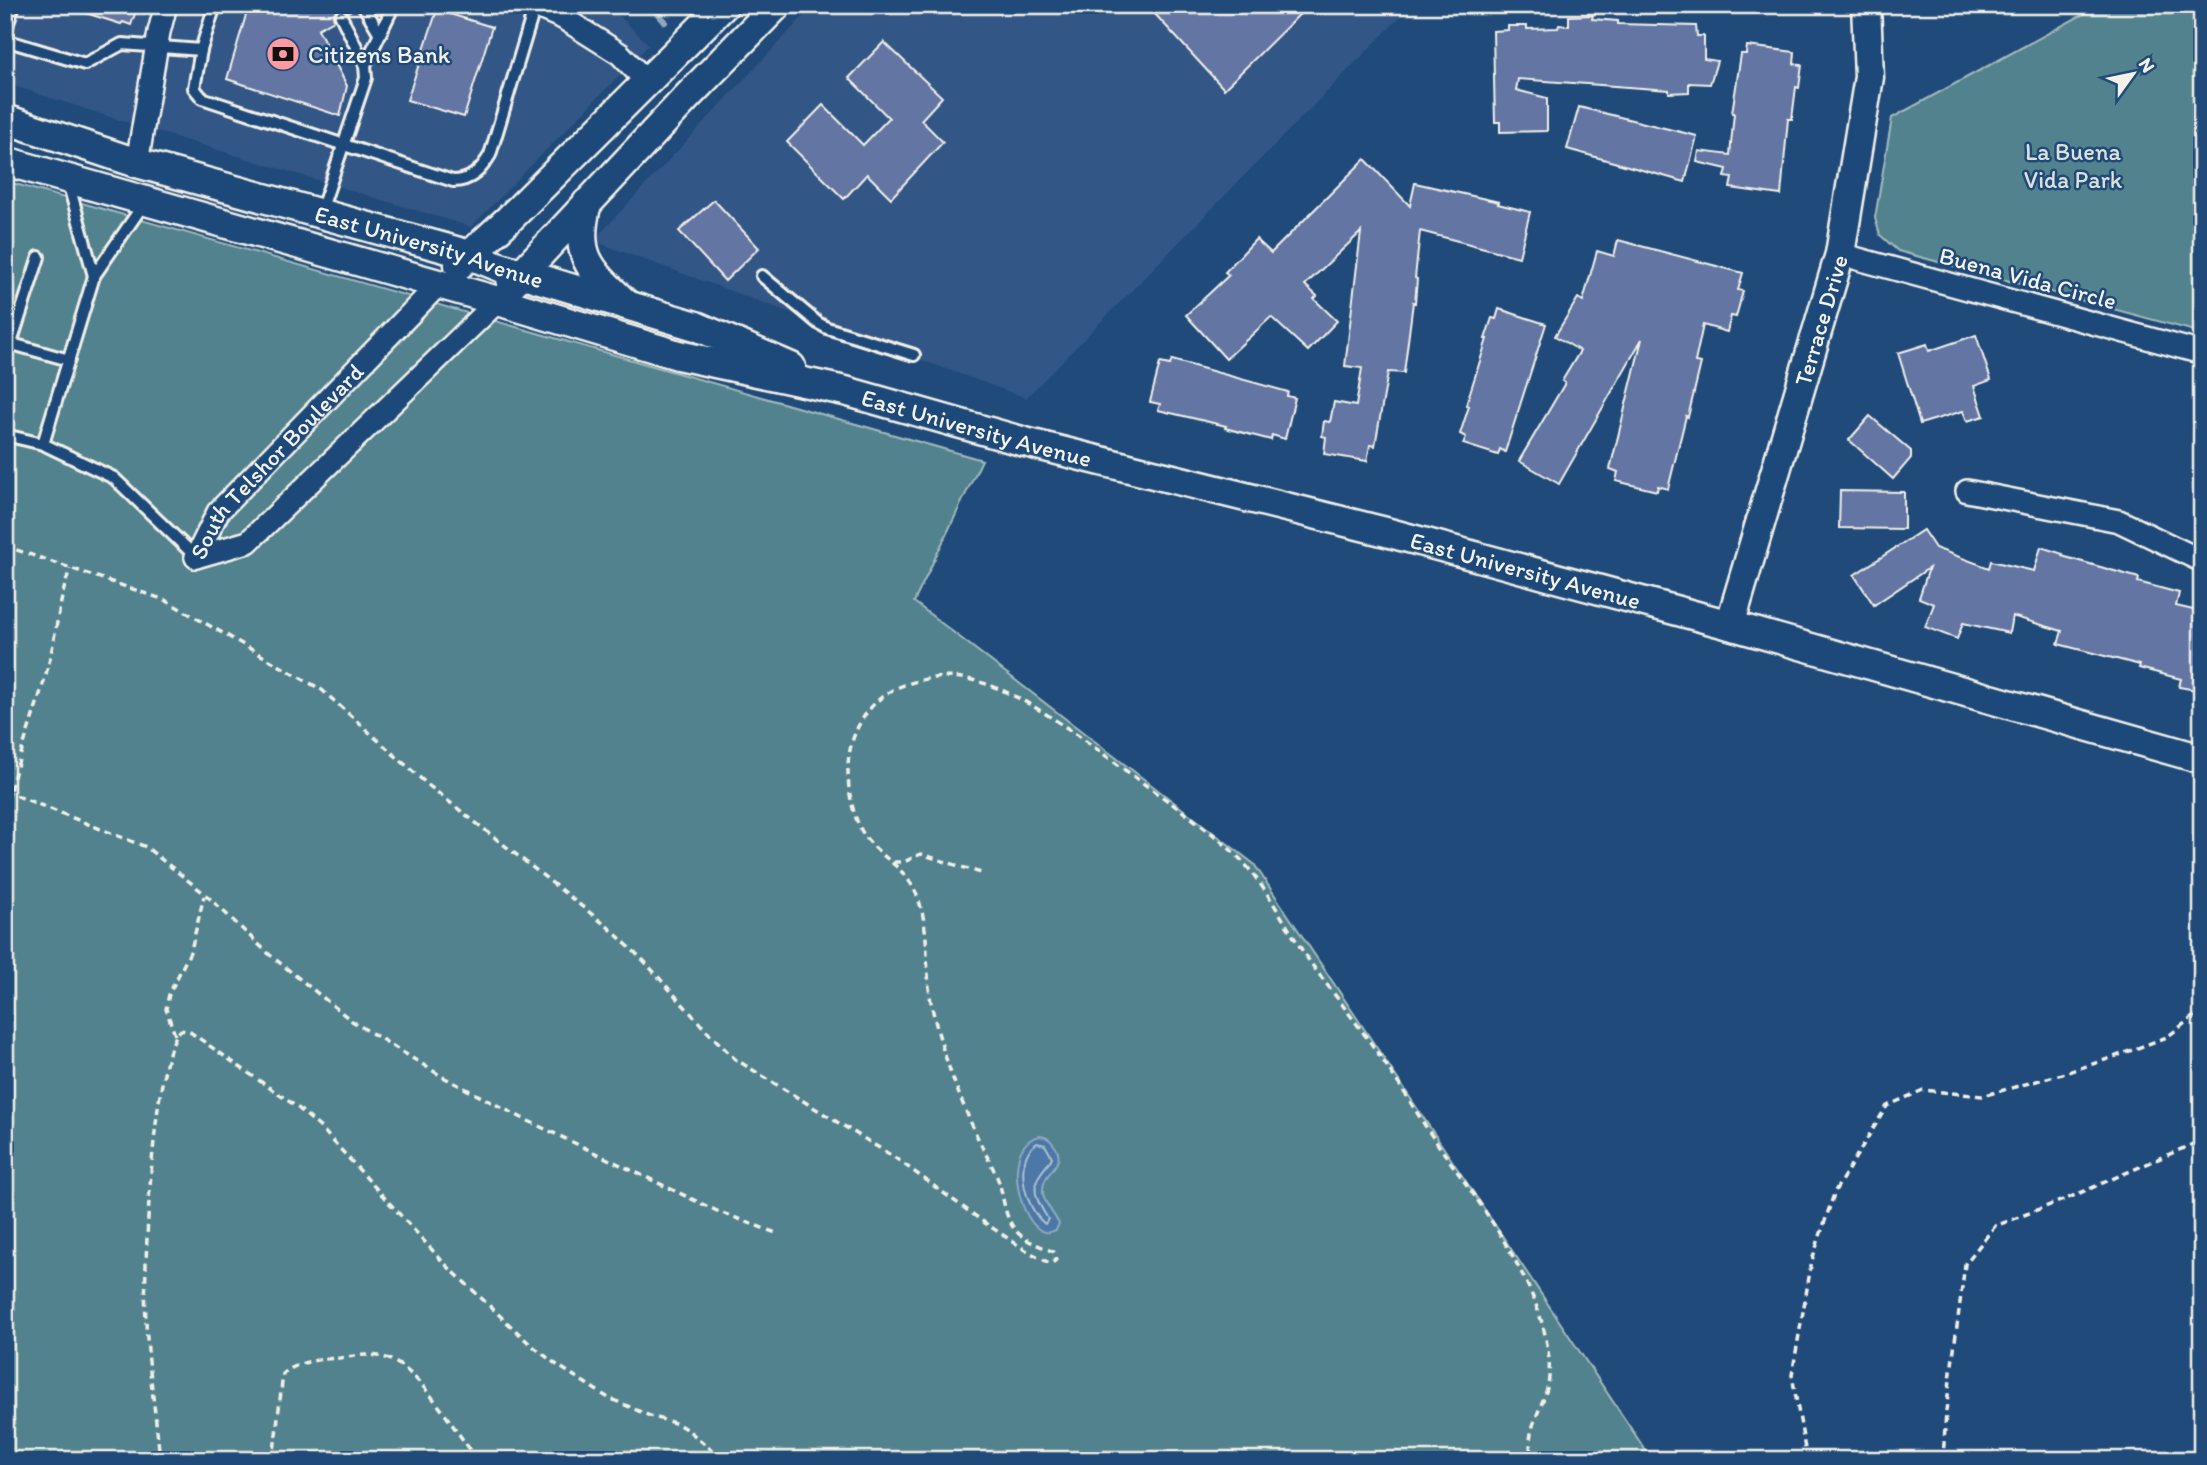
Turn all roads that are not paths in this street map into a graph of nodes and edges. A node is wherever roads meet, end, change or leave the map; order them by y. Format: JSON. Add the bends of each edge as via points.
{"nodes":[{"id":1,"x":14,"y":5,"type":"edge"},
{"id":2,"x":166,"y":5,"type":"edge"},
{"id":3,"x":215,"y":5,"type":"edge"},
{"id":4,"x":363,"y":5,"type":"edge"},
{"id":5,"x":388,"y":5,"type":"edge"},
{"id":6,"x":724,"y":5,"type":"edge"},
{"id":7,"x":777,"y":5,"type":"edge"},
{"id":8,"x":1866,"y":5,"type":"edge"},
{"id":9,"x":534,"y":6,"type":"edge"},
{"id":10,"x":341,"y":16,"type":"dead end"},
{"id":11,"x":5,"y":32,"type":"edge"},
{"id":12,"x":380,"y":34,"type":"junction"},
{"id":13,"x":5,"y":40,"type":"edge"},
{"id":14,"x":156,"y":46,"type":"junction"},
{"id":15,"x":201,"y":50,"type":"junction"},
{"id":16,"x":365,"y":65,"type":"junction"},
{"id":17,"x":646,"y":81,"type":"junction"},
{"id":18,"x":5,"y":119,"type":"edge"},
{"id":19,"x":344,"y":146,"type":"junction"},
{"id":20,"x":5,"y":161,"type":"edge"},
{"id":21,"x":137,"y":163,"type":"junction"},
{"id":22,"x":68,"y":179,"type":"junction"},
{"id":23,"x":146,"y":202,"type":"junction"},
{"id":24,"x":587,"y":203,"type":"junction"},
{"id":25,"x":320,"y":214,"type":"junction"},
{"id":26,"x":1840,"y":254,"type":"junction"},
{"id":27,"x":470,"y":255,"type":"junction"},
{"id":28,"x":39,"y":257,"type":"dead end"},
{"id":29,"x":521,"y":273,"type":"junction"},
{"id":30,"x":94,"y":276,"type":"junction"},
{"id":31,"x":762,"y":276,"type":"dead end"},
{"id":32,"x":438,"y":285,"type":"junction"},
{"id":33,"x":498,"y":301,"type":"junction"},
{"id":34,"x":627,"y":305,"type":"junction"},
{"id":35,"x":8,"y":342,"type":"edge"},
{"id":36,"x":2202,"y":353,"type":"edge"},
{"id":37,"x":914,"y":355,"type":"dead end"},
{"id":38,"x":69,"y":360,"type":"junction"},
{"id":39,"x":845,"y":391,"type":"junction"},
{"id":40,"x":5,"y":435,"type":"edge"},
{"id":41,"x":43,"y":444,"type":"junction"},
{"id":42,"x":1968,"y":491,"type":"dead end"},
{"id":43,"x":196,"y":557,"type":"junction"},
{"id":44,"x":2202,"y":561,"type":"edge"},
{"id":45,"x":1730,"y":625,"type":"junction"},
{"id":46,"x":2202,"y":759,"type":"edge"}],
"edges":[{"from":1,"to":11,"type":"lane"},
{"from":2,"to":14,"type":"street"},
{"from":3,"to":15,"type":"lane"},
{"from":4,"to":12,"type":"lane"},
{"from":5,"to":12,"type":"lane","via":[[391,11]]},
{"from":6,"to":17,"type":"main road","name":"South Telshor Boulevard"},
{"from":7,"to":24,"type":"main road","name":"South Telshor Boulevard"},
{"from":8,"to":26,"type":"main road","name":"Terrace Drive","via":[[1869,77]]},
{"from":9,"to":17,"type":"street","via":[[563,18],[620,54]]},
{"from":9,"to":19,"type":"lane","via":[[490,155],[476,174],[462,181],[445,180]]},
{"from":10,"to":16,"type":"lane"},
{"from":12,"to":16,"type":"lane"},
{"from":13,"to":14,"type":"lane","via":[[85,64],[122,44]]},
{"from":14,"to":15,"type":"lane"},
{"from":14,"to":21,"type":"street"},
{"from":15,"to":19,"type":"lane","via":[[194,88],[202,98]]},
{"from":16,"to":19,"type":"lane","via":[[366,78]]},
{"from":17,"to":27,"type":"main road","name":"South Telshor Boulevard"},
{"from":18,"to":21,"type":"main road","name":"East University Avenue"},
{"from":19,"to":25,"type":"lane"},
{"from":20,"to":22,"type":"main road","name":"East University Avenue"},
{"from":21,"to":25,"type":"main road","name":"East University Avenue"},
{"from":22,"to":23,"type":"main road","name":"East University Avenue"},
{"from":22,"to":30,"type":"lane"},
{"from":23,"to":30,"type":"lane"},
{"from":23,"to":32,"type":"main road","name":"East University Avenue"},
{"from":24,"to":29,"type":"main road","name":"South Telshor Boulevard"},
{"from":24,"to":34,"type":"main road","via":[[580,227],[583,255]]},
{"from":25,"to":27,"type":"main road","name":"East University Avenue"},
{"from":26,"to":36,"type":"street","name":"Buena Vida Circle"},
{"from":26,"to":45,"type":"main road","name":"Terrace Drive"},
{"from":27,"to":29,"type":"main road","name":"East University Avenue"},
{"from":27,"to":32,"type":"main road","name":"South Telshor Boulevard"},
{"from":28,"to":35,"type":"lane"},
{"from":29,"to":33,"type":"main road","name":"South Telshor Boulevard"},
{"from":29,"to":34,"type":"main road","name":"East University Avenue"},
{"from":30,"to":38,"type":"lane"},
{"from":31,"to":37,"type":"lane","via":[[827,328]]},
{"from":32,"to":33,"type":"main road","name":"East University Avenue"},
{"from":32,"to":43,"type":"street","name":"South Telshor Boulevard","via":[[218,512]]},
{"from":33,"to":39,"type":"main road","name":"East University Avenue","via":[[678,355]]},
{"from":33,"to":43,"type":"street","name":"South Telshor Boulevard","via":[[248,542]]},
{"from":34,"to":39,"type":"main road","name":"East University Avenue","via":[[696,326]]},
{"from":35,"to":38,"type":"lane"},
{"from":38,"to":41,"type":"lane"},
{"from":39,"to":45,"type":"main road","name":"East University Avenue"},
{"from":40,"to":41,"type":"lane"},
{"from":41,"to":43,"type":"lane","via":[[114,478]]},
{"from":42,"to":44,"type":"street","via":[[2119,521]]},
{"from":45,"to":46,"type":"main road","name":"East University Avenue"}]}
